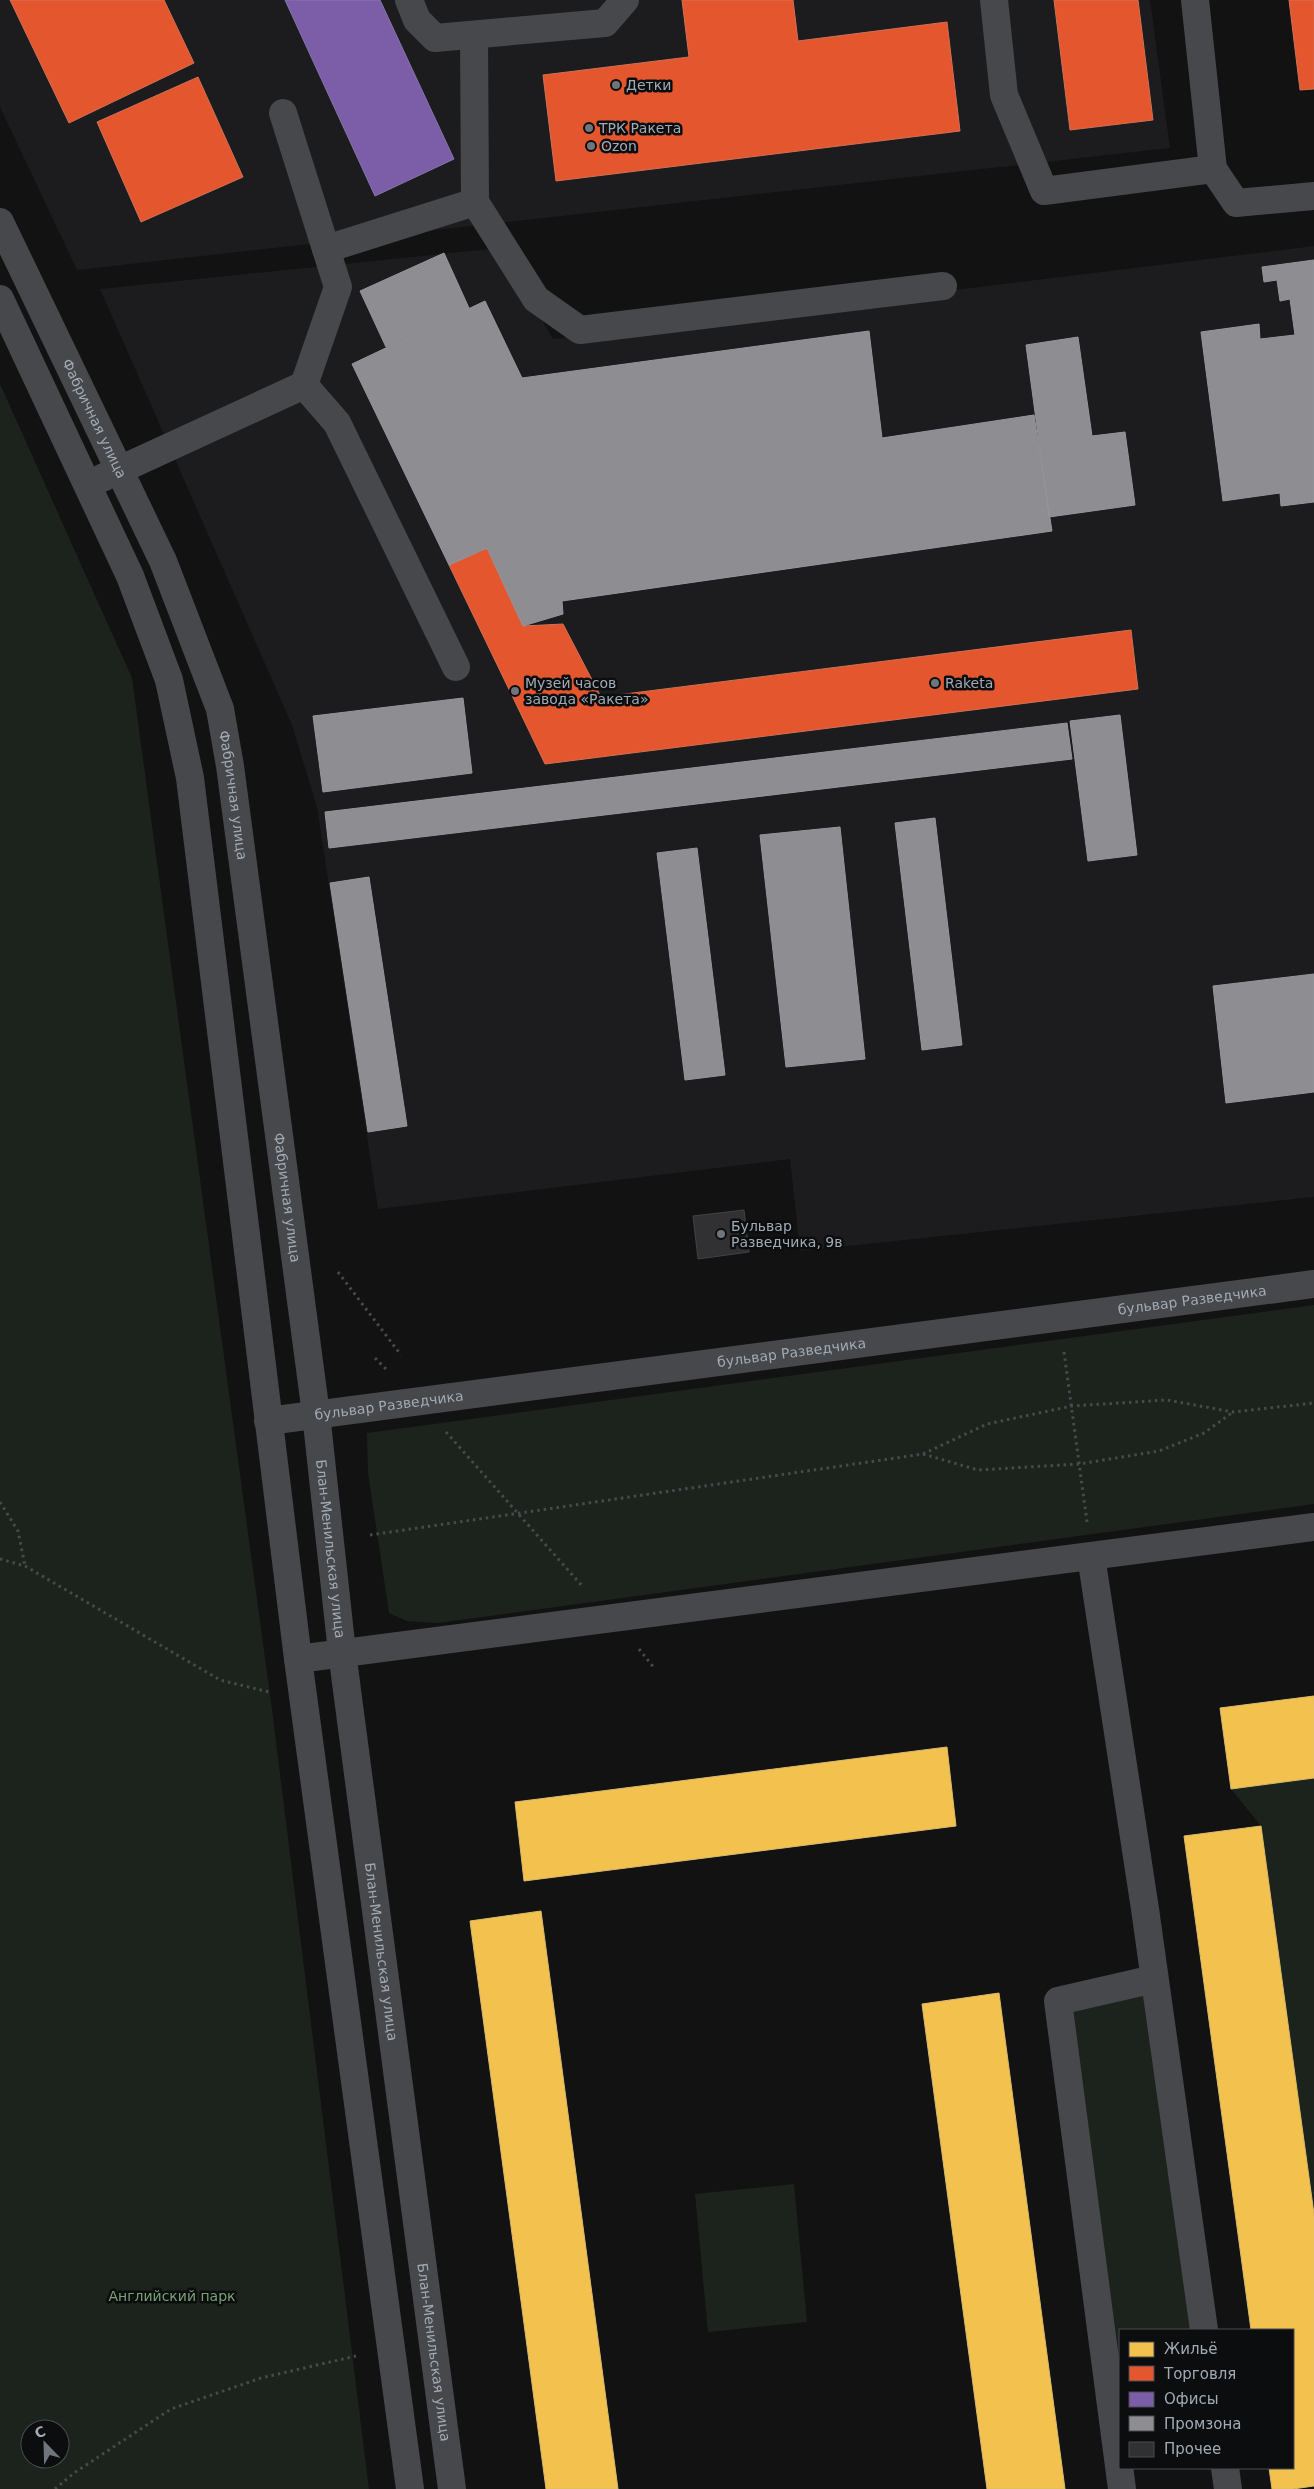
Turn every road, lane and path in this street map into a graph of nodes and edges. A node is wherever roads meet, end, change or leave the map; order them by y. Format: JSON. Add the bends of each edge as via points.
{"nodes":[{"id":1,"x":409,"y":0,"type":"edge"},
{"id":2,"x":625,"y":0,"type":"edge"},
{"id":3,"x":994,"y":0,"type":"edge"},
{"id":4,"x":1195,"y":0,"type":"edge"},
{"id":5,"x":474,"y":35,"type":"junction"},
{"id":6,"x":283,"y":113,"type":"dead end"},
{"id":7,"x":1213,"y":170,"type":"junction"},
{"id":8,"x":1314,"y":196,"type":"edge"},
{"id":9,"x":476,"y":202,"type":"junction"},
{"id":10,"x":0,"y":222,"type":"edge"},
{"id":11,"x":326,"y":249,"type":"junction"},
{"id":12,"x":943,"y":286,"type":"dead end"},
{"id":13,"x":0,"y":298,"type":"edge"},
{"id":14,"x":304,"y":385,"type":"junction"},
{"id":15,"x":119,"y":470,"type":"junction"},
{"id":16,"x":87,"y":485,"type":"junction"},
{"id":17,"x":456,"y":667,"type":"dead end"},
{"id":18,"x":338,"y":1272,"type":"dead end"},
{"id":19,"x":1314,"y":1284,"type":"edge"},
{"id":20,"x":1059,"y":1317,"type":"junction"},
{"id":21,"x":400,"y":1355,"type":"dead end"},
{"id":22,"x":375,"y":1358,"type":"dead end"},
{"id":23,"x":379,"y":1363,"type":"dead end"},
{"id":24,"x":1314,"y":1403,"type":"edge"},
{"id":25,"x":1072,"y":1406,"type":"junction"},
{"id":26,"x":1233,"y":1412,"type":"junction"},
{"id":27,"x":316,"y":1414,"type":"junction"},
{"id":28,"x":268,"y":1421,"type":"junction"},
{"id":29,"x":442,"y":1427,"type":"dead end"},
{"id":30,"x":923,"y":1454,"type":"junction"},
{"id":31,"x":1079,"y":1464,"type":"junction"},
{"id":32,"x":0,"y":1502,"type":"edge"},
{"id":33,"x":518,"y":1513,"type":"junction"},
{"id":34,"x":1314,"y":1527,"type":"edge"},
{"id":35,"x":370,"y":1536,"type":"dead end"},
{"id":36,"x":1091,"y":1556,"type":"junction"},
{"id":37,"x":0,"y":1559,"type":"edge"},
{"id":38,"x":25,"y":1566,"type":"junction"},
{"id":39,"x":584,"y":1588,"type":"dead end"},
{"id":40,"x":342,"y":1652,"type":"junction"},
{"id":41,"x":298,"y":1659,"type":"junction"},
{"id":42,"x":277,"y":1694,"type":"dead end"},
{"id":43,"x":1154,"y":1979,"type":"junction"},
{"id":44,"x":1204,"y":2329,"type":"edge"},
{"id":45,"x":392,"y":2351,"type":"junction"},
{"id":46,"x":1119,"y":2466,"type":"edge"},
{"id":47,"x":1119,"y":2469,"type":"edge"},
{"id":48,"x":1225,"y":2469,"type":"edge"},
{"id":49,"x":55,"y":2489,"type":"edge"},
{"id":50,"x":410,"y":2489,"type":"edge"},
{"id":51,"x":452,"y":2489,"type":"edge"},
{"id":52,"x":1122,"y":2489,"type":"edge"},
{"id":53,"x":1228,"y":2489,"type":"edge"}],
"edges":[{"from":1,"to":5,"type":"street","via":[[417,20],[434,38]]},
{"from":2,"to":5,"type":"street","via":[[604,22]]},
{"from":3,"to":7,"type":"street","via":[[1004,95],[1044,191]]},
{"from":4,"to":7,"type":"street"},
{"from":5,"to":9,"type":"street"},
{"from":6,"to":11,"type":"street"},
{"from":7,"to":8,"type":"street","via":[[1236,203]]},
{"from":9,"to":11,"type":"street"},
{"from":9,"to":12,"type":"street","via":[[536,299],[580,330]]},
{"from":10,"to":15,"type":"street","name":"Фабричная улица"},
{"from":11,"to":14,"type":"street","via":[[338,287]]},
{"from":13,"to":16,"type":"street"},
{"from":14,"to":15,"type":"street"},
{"from":14,"to":17,"type":"street","via":[[337,423]]},
{"from":15,"to":16,"type":"street"},
{"from":15,"to":27,"type":"street","name":"Фабричная улица","via":[[163,561],[220,709],[232,776]]},
{"from":16,"to":28,"type":"street","via":[[130,576],[169,680],[180,722],[190,778]]},
{"from":18,"to":21,"type":"path"},
{"from":19,"to":20,"type":"street","name":"бульвар Разведчика"},
{"from":20,"to":25,"type":"path"},
{"from":20,"to":27,"type":"street","name":"бульвар Разведчика"},
{"from":22,"to":23,"type":"path"},
{"from":24,"to":26,"type":"path"},
{"from":25,"to":26,"type":"path","via":[[1167,1400]]},
{"from":25,"to":30,"type":"path","via":[[987,1424]]},
{"from":25,"to":31,"type":"path"},
{"from":26,"to":31,"type":"path","via":[[1204,1433],[1159,1451]]},
{"from":27,"to":28,"type":"street","name":"бульвар Разведчика"},
{"from":27,"to":40,"type":"street","name":"Блан-Менильская улица"},
{"from":28,"to":41,"type":"street"},
{"from":29,"to":33,"type":"path"},
{"from":30,"to":31,"type":"path","via":[[978,1470]]},
{"from":30,"to":33,"type":"path"},
{"from":31,"to":36,"type":"path"},
{"from":32,"to":38,"type":"path","via":[[18,1531]]},
{"from":33,"to":35,"type":"path"},
{"from":33,"to":39,"type":"path"},
{"from":34,"to":36,"type":"street"},
{"from":36,"to":40,"type":"street"},
{"from":36,"to":43,"type":"street"},
{"from":37,"to":38,"type":"path"},
{"from":38,"to":42,"type":"path","via":[[220,1680]]},
{"from":40,"to":41,"type":"street"},
{"from":40,"to":51,"type":"street","name":"Блан-Менильская улица"},
{"from":41,"to":45,"type":"street"},
{"from":43,"to":44,"type":"street"},
{"from":43,"to":46,"type":"street","via":[[1058,2001]]},
{"from":45,"to":49,"type":"path","via":[[344,2358],[261,2378],[171,2409]]},
{"from":45,"to":50,"type":"street"},
{"from":47,"to":52,"type":"street"},
{"from":48,"to":53,"type":"street"}]}
